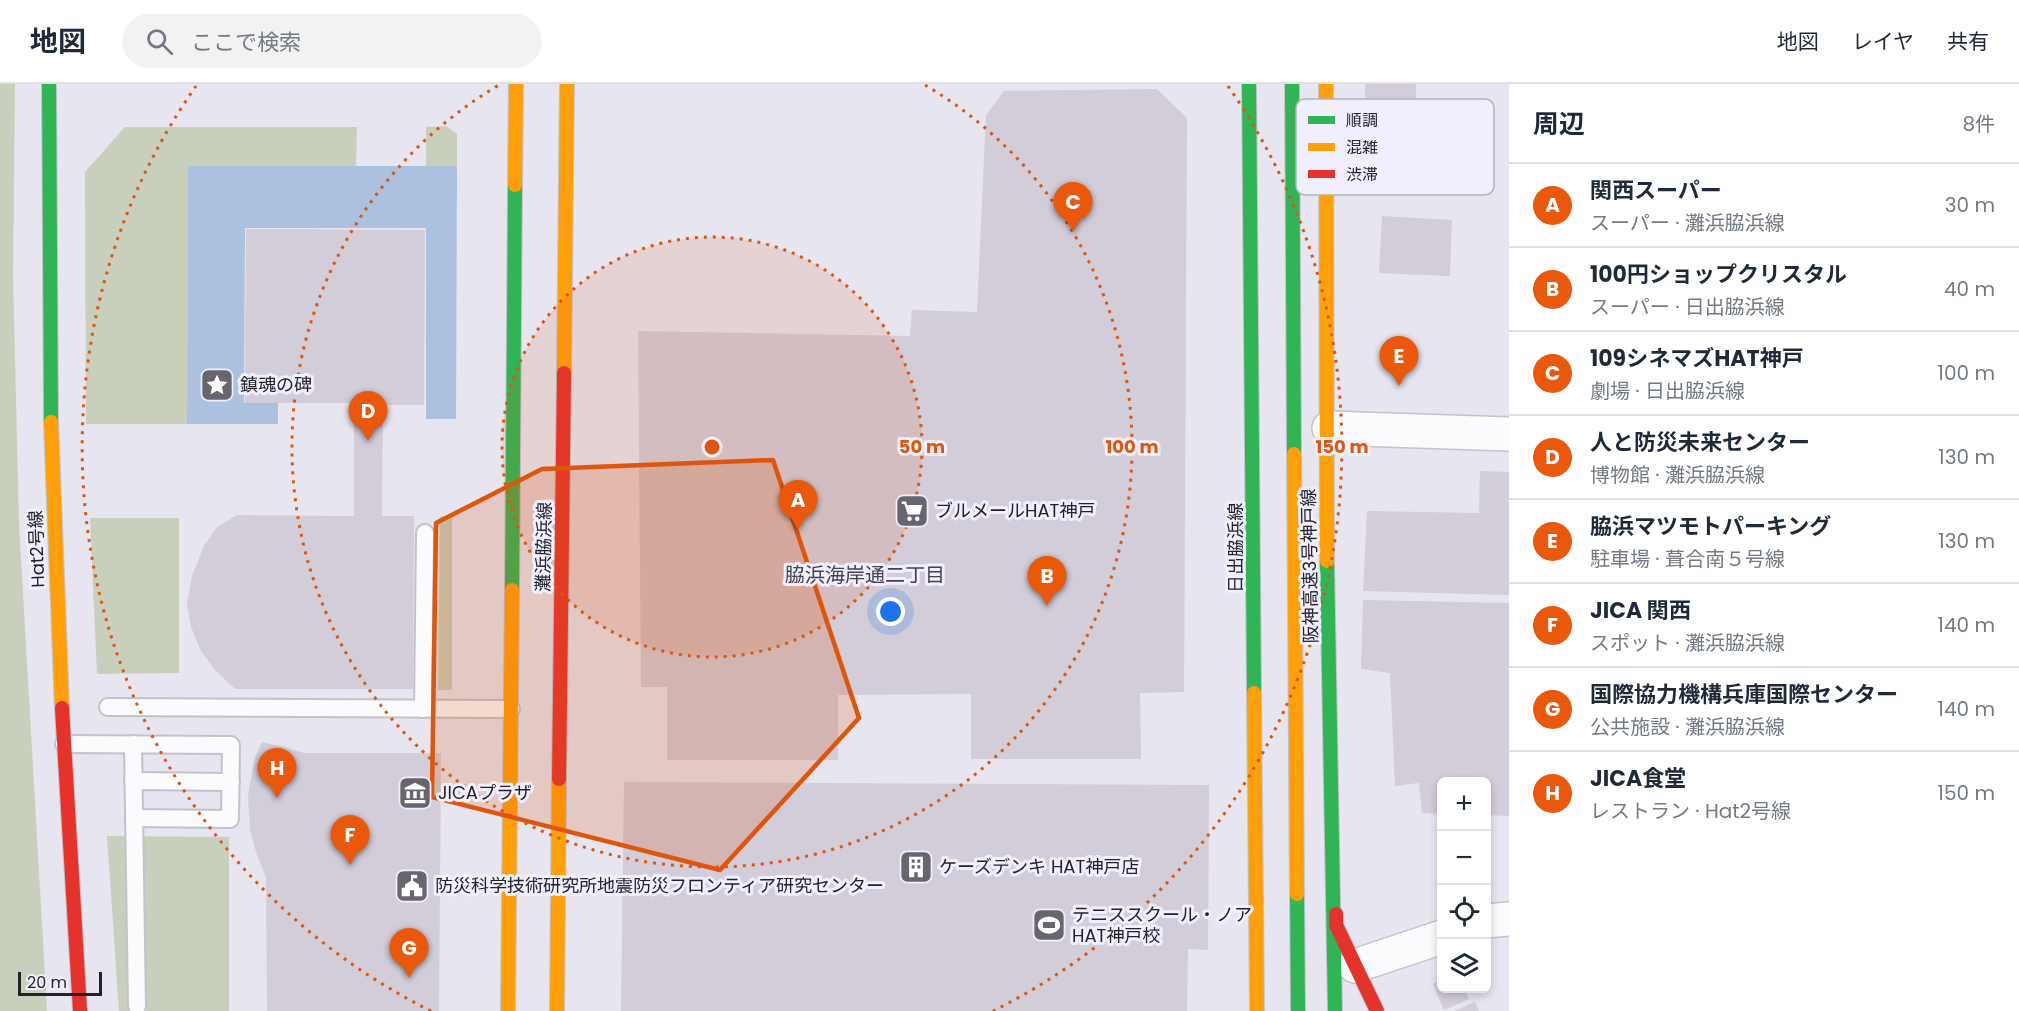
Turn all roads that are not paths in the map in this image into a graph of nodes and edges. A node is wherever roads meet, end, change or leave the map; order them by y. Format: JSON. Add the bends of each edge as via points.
{"nodes":[{"id":1,"x":49,"y":84,"type":"edge"},
{"id":2,"x":516,"y":84,"type":"edge"},
{"id":3,"x":567,"y":84,"type":"edge"},
{"id":4,"x":1249,"y":84,"type":"edge"},
{"id":5,"x":1292,"y":84,"type":"edge"},
{"id":6,"x":1328,"y":84,"type":"edge"},
{"id":7,"x":1328,"y":99,"type":"edge"},
{"id":8,"x":1328,"y":99,"type":"edge"},
{"id":9,"x":1328,"y":195,"type":"edge"},
{"id":10,"x":1328,"y":195,"type":"edge"},
{"id":11,"x":1329,"y":429,"type":"junction"},
{"id":12,"x":1509,"y":434,"type":"edge"},
{"id":13,"x":425,"y":533,"type":"dead end"},
{"id":14,"x":108,"y":707,"type":"dead end"},
{"id":15,"x":423,"y":709,"type":"junction"},
{"id":16,"x":511,"y":709,"type":"junction"},
{"id":17,"x":64,"y":744,"type":"junction"},
{"id":18,"x":133,"y":744,"type":"junction"},
{"id":19,"x":133,"y":781,"type":"junction"},
{"id":20,"x":231,"y":782,"type":"junction"},
{"id":21,"x":134,"y":818,"type":"junction"},
{"id":22,"x":1509,"y":919,"type":"edge"},
{"id":23,"x":1491,"y":921,"type":"edge"},
{"id":24,"x":1437,"y":939,"type":"edge"},
{"id":25,"x":1355,"y":966,"type":"junction"},
{"id":26,"x":137,"y":1006,"type":"dead end"},
{"id":27,"x":80,"y":1011,"type":"edge"},
{"id":28,"x":508,"y":1011,"type":"edge"},
{"id":29,"x":557,"y":1011,"type":"edge"},
{"id":30,"x":1257,"y":1011,"type":"edge"},
{"id":31,"x":1298,"y":1011,"type":"edge"},
{"id":32,"x":1335,"y":1011,"type":"edge"},
{"id":33,"x":1377,"y":1011,"type":"edge"}],
"edges":[{"from":1,"to":17,"type":"main road","name":"Hat2号線","via":[[52,476]]},
{"from":2,"to":16,"type":"main road","name":"灘浜脇浜線"},
{"from":3,"to":29,"type":"main road","name":"灘浜脇浜線"},
{"from":4,"to":30,"type":"main road","name":"日出脇浜線"},
{"from":5,"to":31,"type":"main road","name":"阪神高速3号神戸線"},
{"from":6,"to":7,"type":"main road"},
{"from":6,"to":8,"type":"main road","name":"阪神高速3号神戸線"},
{"from":9,"to":11,"type":"main road"},
{"from":10,"to":32,"type":"main road","name":"阪神高速3号神戸線","via":[[1327,556]]},
{"from":11,"to":12,"type":"street"},
{"from":11,"to":25,"type":"main road","via":[[1336,925]]},
{"from":13,"to":15,"type":"lane"},
{"from":14,"to":15,"type":"lane"},
{"from":15,"to":16,"type":"lane"},
{"from":16,"to":28,"type":"main road","name":"灘浜脇浜線"},
{"from":17,"to":18,"type":"lane"},
{"from":17,"to":27,"type":"main road","name":"Hat2号線"},
{"from":18,"to":19,"type":"lane"},
{"from":18,"to":20,"type":"lane","via":[[231,744]]},
{"from":19,"to":20,"type":"lane"},
{"from":19,"to":21,"type":"lane"},
{"from":20,"to":21,"type":"lane","via":[[230,819]]},
{"from":21,"to":26,"type":"lane"},
{"from":22,"to":23,"type":"street"},
{"from":24,"to":25,"type":"street"},
{"from":25,"to":33,"type":"main road"}]}
